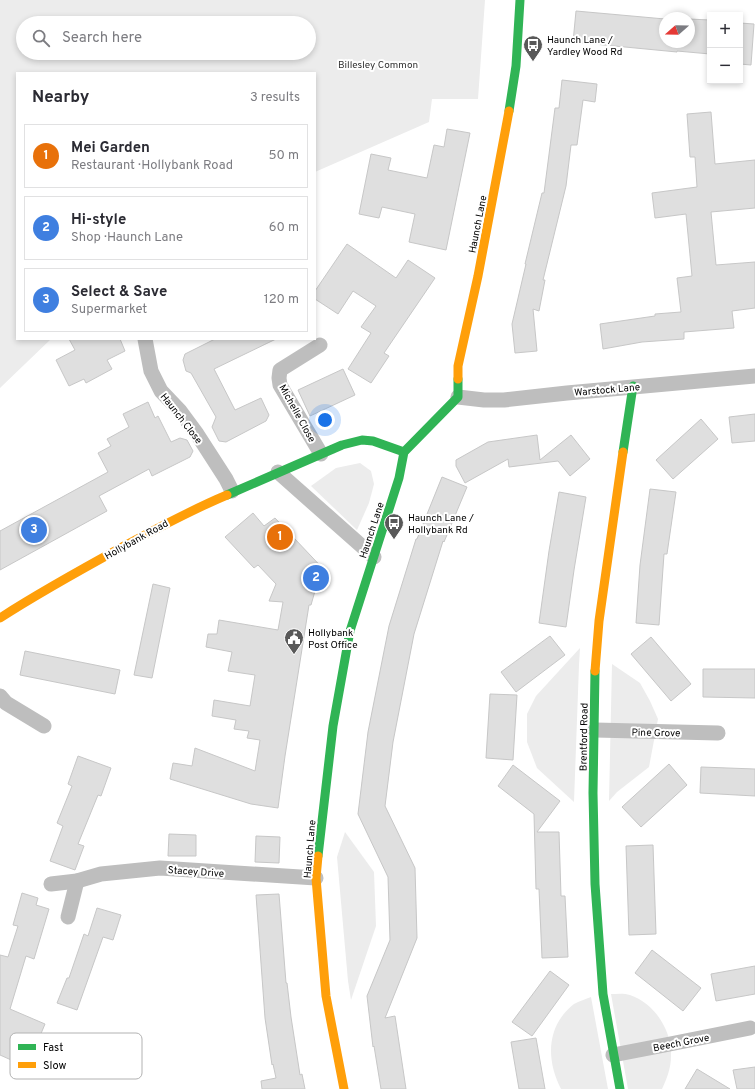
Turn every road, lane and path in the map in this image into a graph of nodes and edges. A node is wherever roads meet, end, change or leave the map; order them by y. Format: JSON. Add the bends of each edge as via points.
{"nodes":[{"id":1,"x":520,"y":0,"type":"edge"},
{"id":2,"x":145,"y":340,"type":"edge"},
{"id":3,"x":320,"y":345,"type":"dead end"},
{"id":4,"x":755,"y":376,"type":"edge"},
{"id":5,"x":633,"y":386,"type":"junction"},
{"id":6,"x":458,"y":396,"type":"junction"},
{"id":7,"x":404,"y":452,"type":"junction"},
{"id":8,"x":321,"y":454,"type":"junction"},
{"id":9,"x":278,"y":472,"type":"junction"},
{"id":10,"x":232,"y":491,"type":"junction"},
{"id":11,"x":374,"y":557,"type":"junction"},
{"id":12,"x":0,"y":618,"type":"edge"},
{"id":13,"x":0,"y":696,"type":"edge"},
{"id":14,"x":44,"y":726,"type":"dead end"},
{"id":15,"x":595,"y":730,"type":"junction"},
{"id":16,"x":718,"y":733,"type":"dead end"},
{"id":17,"x":316,"y":878,"type":"junction"},
{"id":18,"x":77,"y":881,"type":"junction"},
{"id":19,"x":50,"y":884,"type":"dead end"},
{"id":20,"x":68,"y":917,"type":"dead end"},
{"id":21,"x":750,"y":1028,"type":"dead end"},
{"id":22,"x":613,"y":1054,"type":"junction"},
{"id":23,"x":344,"y":1089,"type":"edge"},
{"id":24,"x":620,"y":1089,"type":"edge"}],
"edges":[{"from":1,"to":6,"type":"street","name":"Haunch Lane","via":[[511,102],[458,366]]},
{"from":2,"to":10,"type":"street","name":"Haunch Close","via":[[151,371],[161,391],[197,434]]},
{"from":3,"to":8,"type":"street","name":"Michelle Close","via":[[280,370],[279,378],[280,385]]},
{"from":4,"to":5,"type":"street","name":"Warstock Lane"},
{"from":5,"to":6,"type":"street","name":"Warstock Lane","via":[[504,400]]},
{"from":5,"to":15,"type":"street","name":"Brentford Road","via":[[599,621],[595,672]]},
{"from":6,"to":7,"type":"street"},
{"from":7,"to":8,"type":"street","name":"Hollybank Road","via":[[373,441],[362,440]]},
{"from":7,"to":11,"type":"street","name":"Haunch Lane"},
{"from":8,"to":9,"type":"street","name":"Hollybank Road"},
{"from":9,"to":10,"type":"street","name":"Hollybank Road"},
{"from":9,"to":11,"type":"street"},
{"from":10,"to":12,"type":"street","name":"Hollybank Road","via":[[170,520]]},
{"from":11,"to":17,"type":"street","name":"Haunch Lane","via":[[350,631],[334,718]]},
{"from":13,"to":14,"type":"street","via":[[6,703]]},
{"from":15,"to":16,"type":"street","name":"Pine Grove"},
{"from":15,"to":22,"type":"street","name":"Brentford Road","via":[[595,884],[603,994]]},
{"from":17,"to":18,"type":"street","name":"Stacey Drive","via":[[160,868],[101,874]]},
{"from":17,"to":23,"type":"street","name":"Haunch Lane","via":[[326,996]]},
{"from":18,"to":19,"type":"street","name":"Stacey Drive"},
{"from":18,"to":20,"type":"street"},
{"from":21,"to":22,"type":"street","name":"Beech Grove"},
{"from":22,"to":24,"type":"street","name":"Brentford Road"}]}
